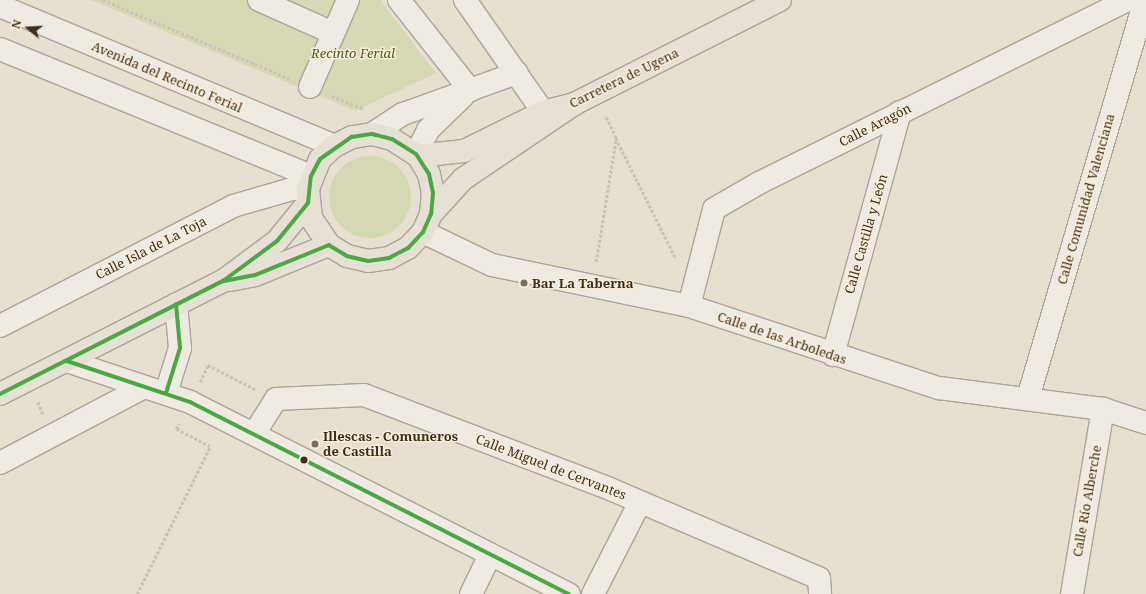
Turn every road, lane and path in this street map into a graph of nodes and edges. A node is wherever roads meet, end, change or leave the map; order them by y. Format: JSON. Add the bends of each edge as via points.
{"nodes":[{"id":1,"x":103,"y":0,"type":"edge"},
{"id":2,"x":259,"y":0,"type":"edge"},
{"id":3,"x":346,"y":0,"type":"edge"},
{"id":4,"x":399,"y":0,"type":"edge"},
{"id":5,"x":464,"y":0,"type":"edge"},
{"id":6,"x":780,"y":0,"type":"edge"},
{"id":7,"x":1127,"y":0,"type":"edge"},
{"id":8,"x":1145,"y":0,"type":"edge"},
{"id":9,"x":0,"y":6,"type":"edge"},
{"id":10,"x":334,"y":33,"type":"junction"},
{"id":11,"x":0,"y":49,"type":"edge"},
{"id":12,"x":517,"y":73,"type":"junction"},
{"id":13,"x":310,"y":86,"type":"junction"},
{"id":14,"x":470,"y":90,"type":"junction"},
{"id":15,"x":594,"y":94,"type":"junction"},
{"id":16,"x":574,"y":104,"type":"junction"},
{"id":17,"x":543,"y":112,"type":"junction"},
{"id":18,"x":900,"y":112,"type":"junction"},
{"id":19,"x":393,"y":121,"type":"junction"},
{"id":20,"x":372,"y":134,"type":"junction"},
{"id":21,"x":616,"y":138,"type":"junction"},
{"id":22,"x":334,"y":146,"type":"junction"},
{"id":23,"x":417,"y":155,"type":"junction"},
{"id":24,"x":309,"y":190,"type":"junction"},
{"id":25,"x":427,"y":223,"type":"junction"},
{"id":26,"x":329,"y":245,"type":"junction"},
{"id":27,"x":696,"y":277,"type":"junction"},
{"id":28,"x":223,"y":281,"type":"junction"},
{"id":29,"x":592,"y":286,"type":"junction"},
{"id":30,"x":176,"y":304,"type":"junction"},
{"id":31,"x":689,"y":306,"type":"junction"},
{"id":32,"x":0,"y":326,"type":"edge"},
{"id":33,"x":832,"y":355,"type":"junction"},
{"id":34,"x":67,"y":361,"type":"junction"},
{"id":35,"x":28,"y":380,"type":"junction"},
{"id":36,"x":142,"y":388,"type":"junction"},
{"id":37,"x":166,"y":393,"type":"junction"},
{"id":38,"x":0,"y":394,"type":"edge"},
{"id":39,"x":276,"y":398,"type":"junction"},
{"id":40,"x":1028,"y":398,"type":"junction"},
{"id":41,"x":190,"y":402,"type":"junction"},
{"id":42,"x":1103,"y":409,"type":"junction"},
{"id":43,"x":1146,"y":423,"type":"edge"},
{"id":44,"x":254,"y":434,"type":"junction"},
{"id":45,"x":52,"y":436,"type":"junction"},
{"id":46,"x":0,"y":463,"type":"edge"},
{"id":47,"x":640,"y":502,"type":"junction"},
{"id":48,"x":490,"y":555,"type":"junction"},
{"id":49,"x":137,"y":594,"type":"edge"},
{"id":50,"x":471,"y":594,"type":"edge"},
{"id":51,"x":569,"y":594,"type":"edge"},
{"id":52,"x":593,"y":594,"type":"edge"},
{"id":53,"x":820,"y":594,"type":"edge"},
{"id":54,"x":1072,"y":594,"type":"edge"}],
"edges":[{"from":1,"to":13,"type":"path"},
{"from":2,"to":10,"type":"street"},
{"from":3,"to":10,"type":"street"},
{"from":4,"to":14,"type":"street"},
{"from":5,"to":12,"type":"street"},
{"from":6,"to":15,"type":"main road","name":"Carretera de Ugena"},
{"from":7,"to":18,"type":"street","name":"Calle Aragón"},
{"from":8,"to":40,"type":"street","name":"Calle Comunidad Valenciana"},
{"from":9,"to":22,"type":"street","name":"Avenida del Recinto Ferial"},
{"from":10,"to":13,"type":"street"},
{"from":11,"to":24,"type":"street"},
{"from":12,"to":14,"type":"street"},
{"from":12,"to":17,"type":"street"},
{"from":13,"to":19,"type":"path"},
{"from":14,"to":19,"type":"street"},
{"from":14,"to":23,"type":"street","via":[[428,130]]},
{"from":15,"to":16,"type":"main road","name":"Carretera de Ugena"},
{"from":15,"to":21,"type":"path"},
{"from":16,"to":17,"type":"main road","name":"Carretera de Ugena"},
{"from":16,"to":25,"type":"main road","via":[[463,179]]},
{"from":17,"to":23,"type":"main road","name":"Carretera de Ugena","via":[[464,151]]},
{"from":18,"to":27,"type":"street","name":"Calle Aragón","via":[[714,209]]},
{"from":18,"to":33,"type":"street","name":"Calle Castilla y León"},
{"from":19,"to":20,"type":"street"},
{"from":20,"to":22,"type":"main road","via":[[352,137]]},
{"from":20,"to":23,"type":"main road","via":[[392,138]]},
{"from":21,"to":27,"type":"path","via":[[682,271]]},
{"from":21,"to":29,"type":"path"},
{"from":22,"to":24,"type":"main road","via":[[320,159]]},
{"from":23,"to":25,"type":"main road","via":[[429,174],[433,193]]},
{"from":24,"to":26,"type":"main road","via":[[318,232]]},
{"from":24,"to":28,"type":"main road","via":[[277,241]]},
{"from":24,"to":32,"type":"street","name":"Calle Isla de La Toja","via":[[292,189],[233,206]]},
{"from":25,"to":26,"type":"main road","via":[[408,248],[382,259],[368,260],[347,256]]},
{"from":25,"to":29,"type":"street","name":"Calle de las Arboledas","via":[[492,265]]},
{"from":26,"to":28,"type":"main road","via":[[255,275]]},
{"from":27,"to":31,"type":"street","name":"Calle Aragón"},
{"from":28,"to":30,"type":"main road"},
{"from":29,"to":31,"type":"street","name":"Calle de las Arboledas"},
{"from":30,"to":34,"type":"main road"},
{"from":30,"to":37,"type":"street","via":[[180,348]]},
{"from":31,"to":33,"type":"street","name":"Calle de las Arboledas"},
{"from":33,"to":40,"type":"street","name":"Calle de las Arboledas","via":[[939,388]]},
{"from":34,"to":35,"type":"main road"},
{"from":34,"to":36,"type":"street"},
{"from":35,"to":38,"type":"main road"},
{"from":35,"to":45,"type":"path"},
{"from":36,"to":37,"type":"street"},
{"from":36,"to":45,"type":"street"},
{"from":37,"to":41,"type":"street"},
{"from":39,"to":41,"type":"path","via":[[208,365]]},
{"from":39,"to":44,"type":"street"},
{"from":39,"to":47,"type":"street","name":"Calle Miguel de Cervantes","via":[[364,395]]},
{"from":40,"to":42,"type":"street","name":"Calle de las Arboledas"},
{"from":41,"to":44,"type":"street"},
{"from":41,"to":49,"type":"path","via":[[176,429],[210,446]]},
{"from":42,"to":43,"type":"street","name":"Calle de las Arboledas"},
{"from":42,"to":54,"type":"street","name":"Calle Río Alberche"},
{"from":44,"to":48,"type":"street"},
{"from":45,"to":46,"type":"street"},
{"from":47,"to":52,"type":"street"},
{"from":47,"to":53,"type":"street","name":"Calle Miguel de Cervantes","via":[[819,578]]},
{"from":48,"to":50,"type":"street"},
{"from":48,"to":51,"type":"street"}]}
